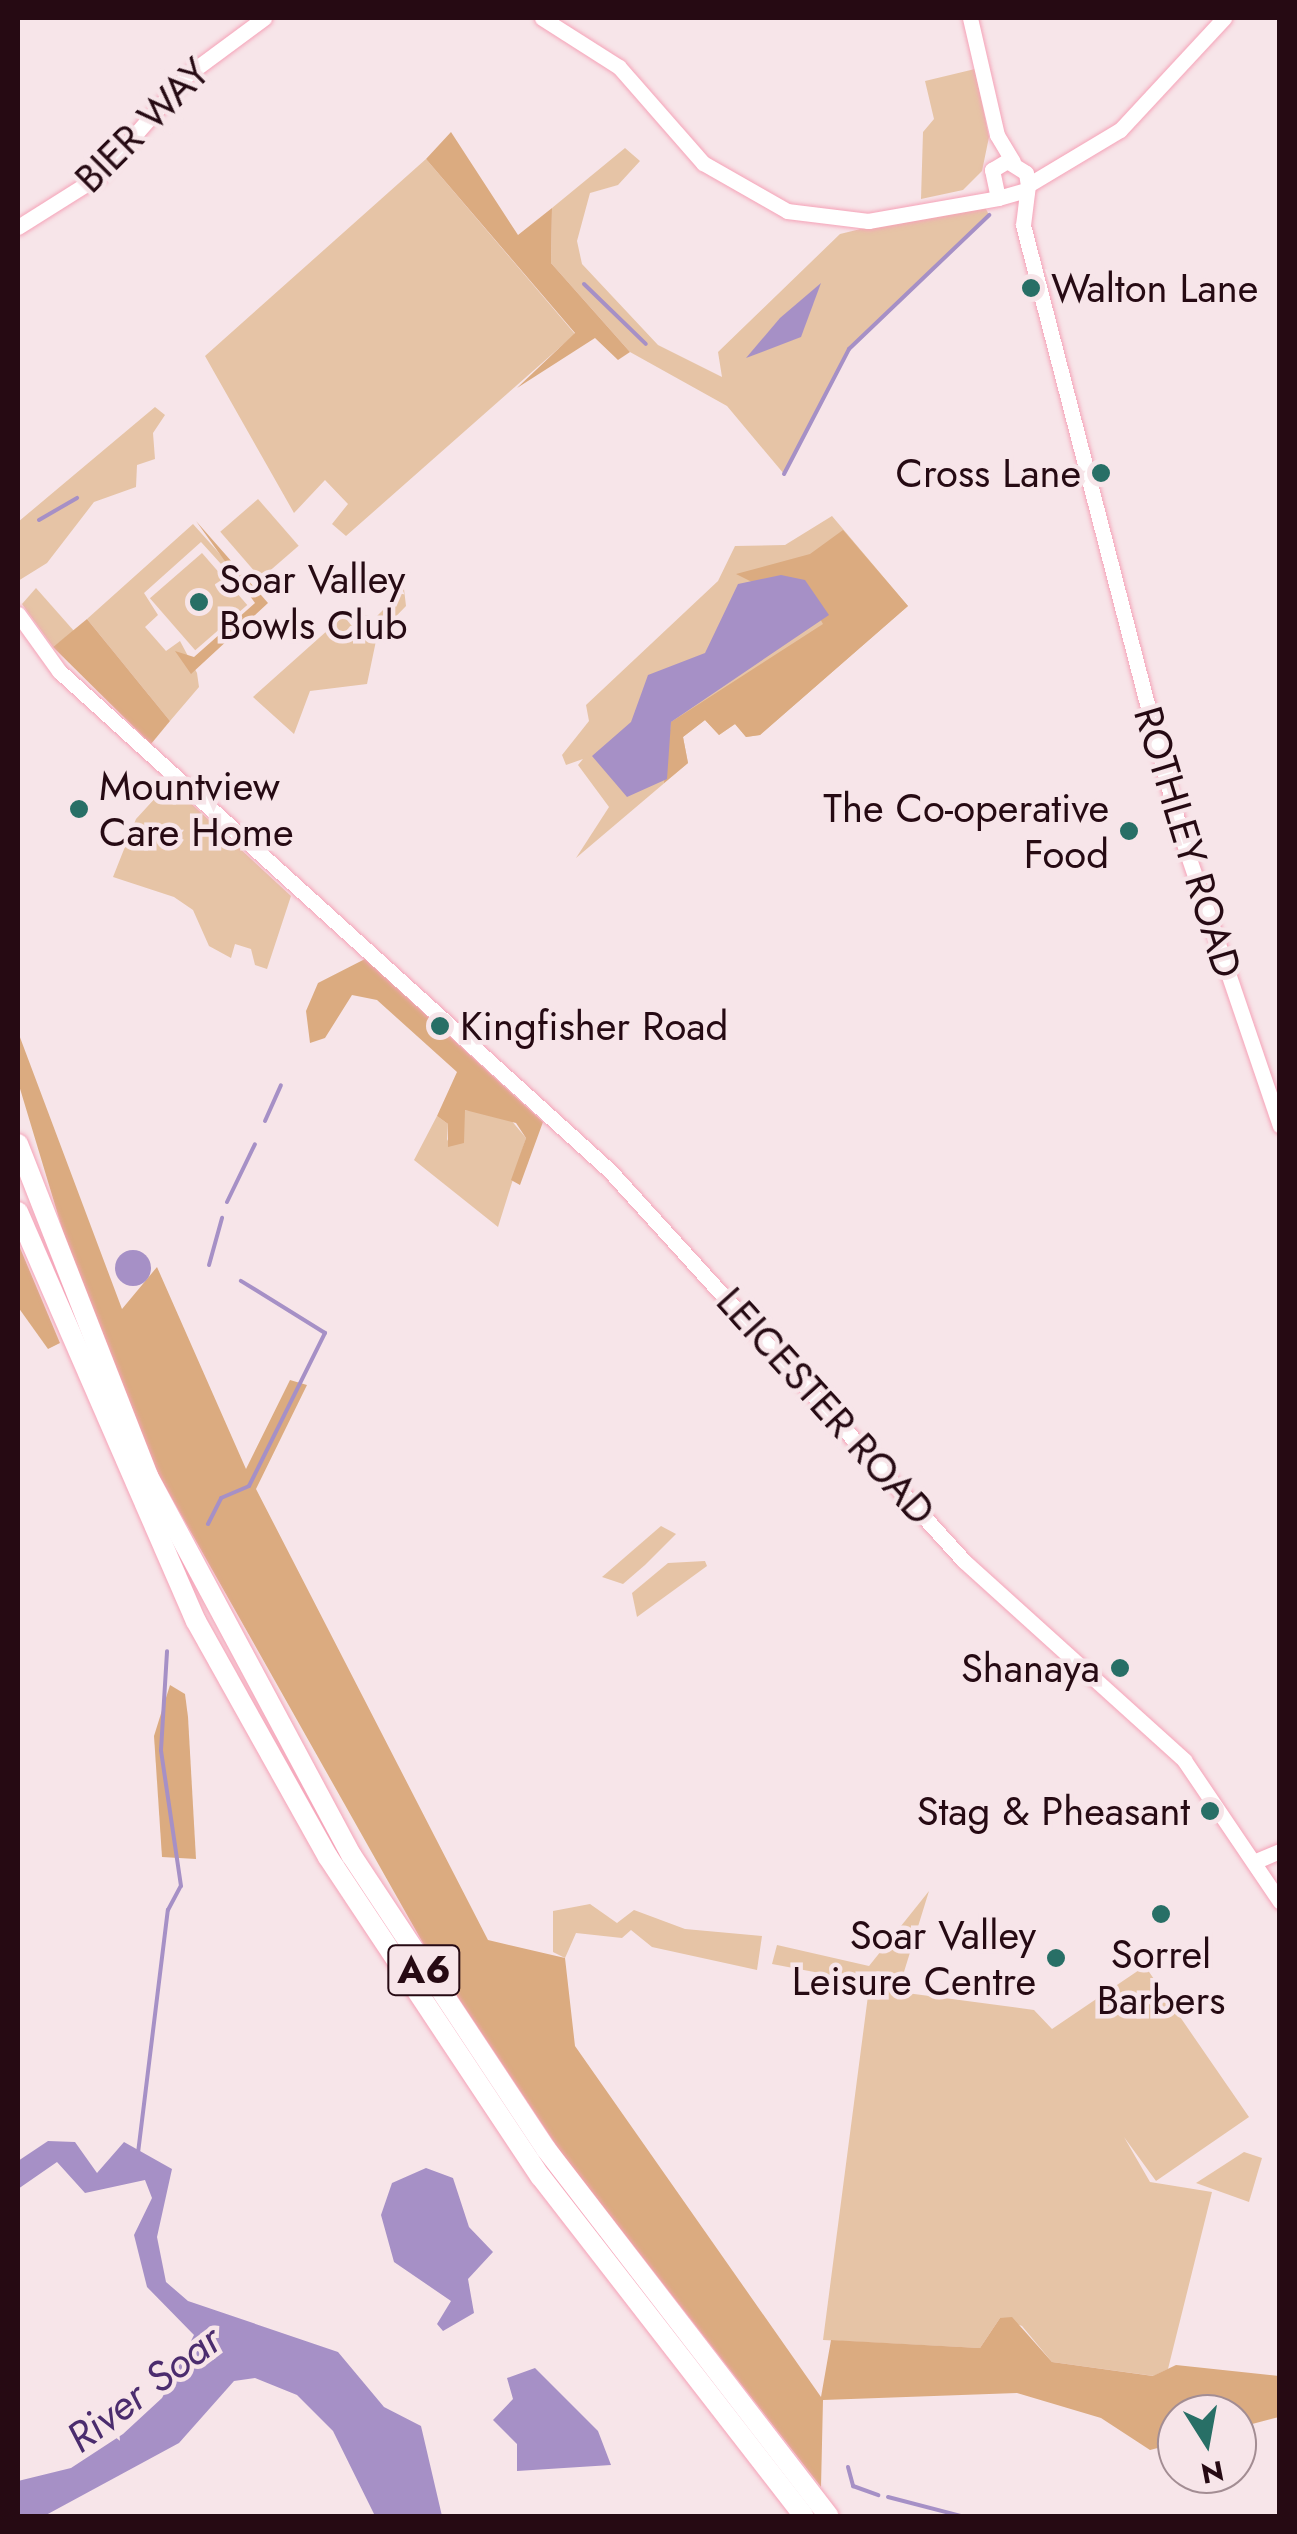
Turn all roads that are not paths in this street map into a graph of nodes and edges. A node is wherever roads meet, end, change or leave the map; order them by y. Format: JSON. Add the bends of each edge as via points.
{"nodes":[{"id":1,"x":264,"y":18,"type":"edge"},
{"id":2,"x":542,"y":18,"type":"edge"},
{"id":3,"x":970,"y":18,"type":"edge"},
{"id":4,"x":1224,"y":18,"type":"edge"},
{"id":5,"x":997,"y":136,"type":"junction"},
{"id":6,"x":1074,"y":160,"type":"junction"},
{"id":7,"x":1016,"y":163,"type":"junction"},
{"id":8,"x":991,"y":173,"type":"junction"},
{"id":9,"x":1027,"y":187,"type":"junction"},
{"id":10,"x":1001,"y":199,"type":"junction"},
{"id":11,"x":958,"y":200,"type":"junction"},
{"id":12,"x":1023,"y":225,"type":"junction"},
{"id":13,"x":18,"y":227,"type":"edge"},
{"id":14,"x":18,"y":614,"type":"edge"},
{"id":15,"x":1280,"y":1126,"type":"edge"},
{"id":16,"x":18,"y":1135,"type":"edge"},
{"id":17,"x":18,"y":1144,"type":"edge"},
{"id":18,"x":27,"y":1171,"type":"junction"},
{"id":19,"x":18,"y":1212,"type":"edge"},
{"id":20,"x":94,"y":1374,"type":"junction"},
{"id":21,"x":1280,"y":1851,"type":"edge"},
{"id":22,"x":1256,"y":1862,"type":"junction"},
{"id":23,"x":1280,"y":1902,"type":"edge"},
{"id":24,"x":804,"y":2516,"type":"edge"},
{"id":25,"x":829,"y":2516,"type":"edge"}],
"edges":[{"from":1,"to":13,"type":"street","name":"BIER WAY","via":[[187,76],[100,176]]},
{"from":2,"to":11,"type":"street","via":[[620,68],[703,163],[750,195],[844,222]]},
{"from":3,"to":5,"type":"street"},
{"from":4,"to":6,"type":"street","via":[[1122,128]]},
{"from":5,"to":7,"type":"street"},
{"from":5,"to":8,"type":"street"},
{"from":6,"to":7,"type":"street"},
{"from":6,"to":9,"type":"street"},
{"from":7,"to":8,"type":"street"},
{"from":7,"to":9,"type":"street"},
{"from":8,"to":10,"type":"street"},
{"from":8,"to":11,"type":"street"},
{"from":9,"to":10,"type":"street"},
{"from":9,"to":12,"type":"street"},
{"from":10,"to":11,"type":"street"},
{"from":10,"to":12,"type":"street"},
{"from":12,"to":15,"type":"street","name":"ROTHLEY ROAD","via":[[1200,901]]},
{"from":14,"to":22,"type":"street","name":"LEICESTER ROAD","via":[[60,671],[350,928],[622,1183],[978,1574],[1184,1760]]},
{"from":16,"to":18,"type":"highway"},
{"from":17,"to":18,"type":"highway","number":"A6"},
{"from":18,"to":20,"type":"highway","number":"A6","via":[[80,1311]]},
{"from":19,"to":20,"type":"highway","number":"A6","via":[[56,1312]]},
{"from":20,"to":24,"type":"highway","number":"A6","via":[[196,1621],[338,1873],[541,2177]]},
{"from":20,"to":25,"type":"highway","number":"A6","via":[[214,1609],[372,1888],[546,2149]]},
{"from":21,"to":22,"type":"street"},
{"from":22,"to":23,"type":"street","name":"LEICESTER ROAD"}]}
